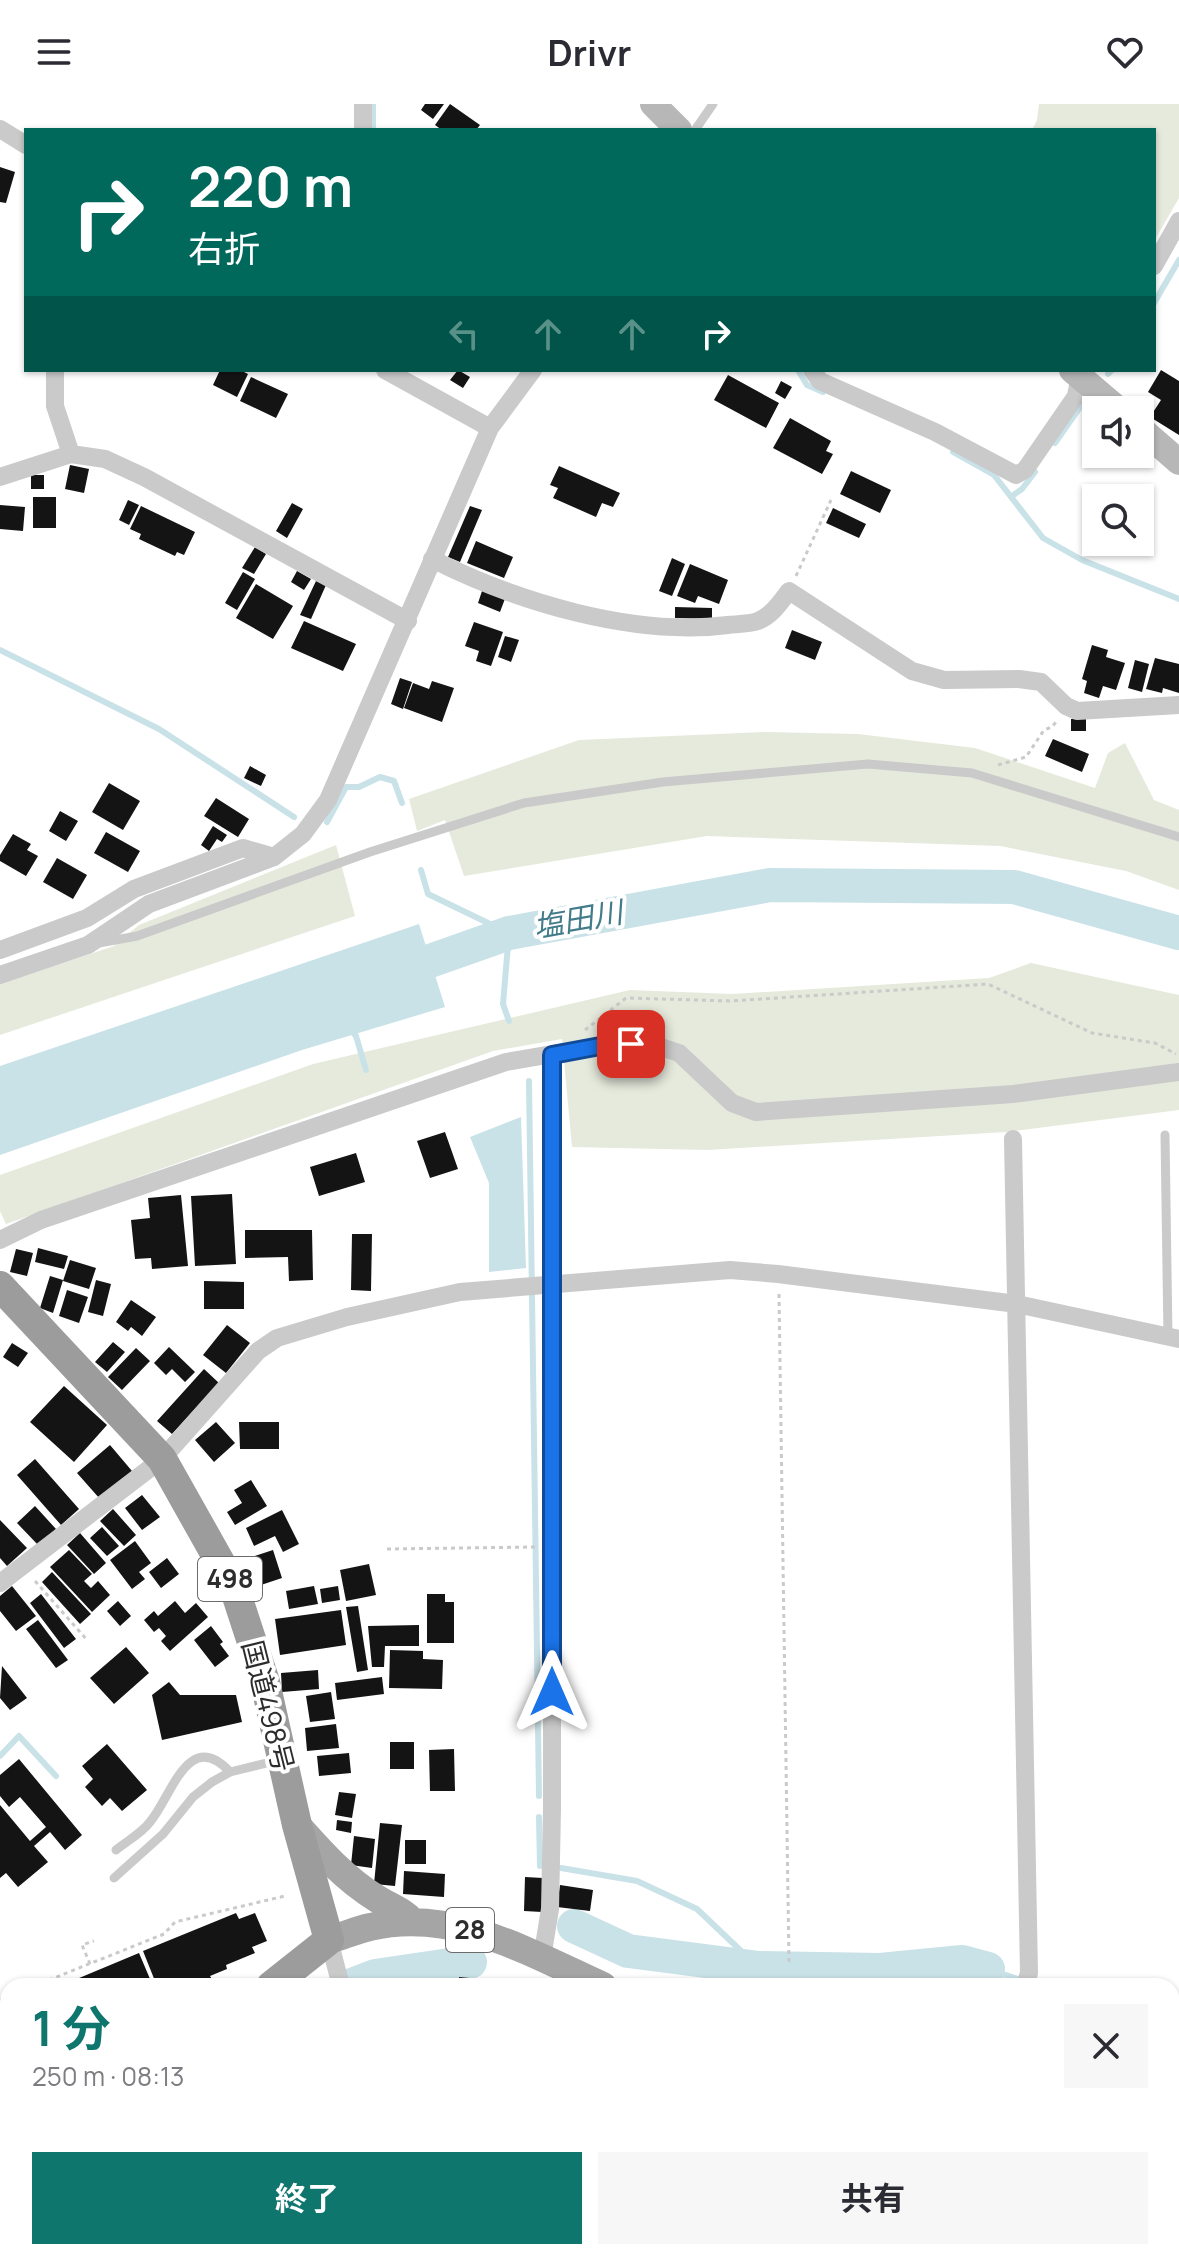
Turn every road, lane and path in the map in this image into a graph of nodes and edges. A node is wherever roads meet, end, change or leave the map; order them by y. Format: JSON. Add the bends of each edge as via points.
{"nodes":[{"id":1,"x":363,"y":104,"type":"edge"},
{"id":2,"x":653,"y":104,"type":"edge"},
{"id":3,"x":713,"y":104,"type":"edge"},
{"id":4,"x":363,"y":128,"type":"edge"},
{"id":5,"x":677,"y":128,"type":"edge"},
{"id":6,"x":696,"y":128,"type":"edge"},
{"id":7,"x":0,"y":129,"type":"edge"},
{"id":8,"x":24,"y":144,"type":"edge"},
{"id":9,"x":1179,"y":221,"type":"edge"},
{"id":10,"x":1156,"y":262,"type":"edge"},
{"id":11,"x":55,"y":372,"type":"edge"},
{"id":12,"x":389,"y":372,"type":"edge"},
{"id":13,"x":532,"y":372,"type":"edge"},
{"id":14,"x":813,"y":372,"type":"edge"},
{"id":15,"x":1079,"y":372,"type":"edge"},
{"id":16,"x":1104,"y":396,"type":"edge"},
{"id":17,"x":490,"y":428,"type":"junction"},
{"id":18,"x":1154,"y":440,"type":"edge"},
{"id":19,"x":71,"y":454,"type":"junction"},
{"id":20,"x":1179,"y":462,"type":"edge"},
{"id":21,"x":0,"y":477,"type":"edge"},
{"id":22,"x":831,"y":500,"type":"dead end"},
{"id":23,"x":432,"y":559,"type":"junction"},
{"id":24,"x":789,"y":591,"type":"junction"},
{"id":25,"x":408,"y":621,"type":"junction"},
{"id":26,"x":1179,"y":705,"type":"edge"},
{"id":27,"x":1066,"y":706,"type":"junction"},
{"id":28,"x":972,"y":773,"type":"junction"},
{"id":29,"x":1179,"y":837,"type":"edge"},
{"id":30,"x":274,"y":857,"type":"junction"},
{"id":31,"x":88,"y":945,"type":"junction"},
{"id":32,"x":0,"y":950,"type":"edge"},
{"id":33,"x":0,"y":975,"type":"edge"},
{"id":34,"x":552,"y":1055,"type":"junction"},
{"id":35,"x":1179,"y":1055,"type":"edge"},
{"id":36,"x":1179,"y":1072,"type":"edge"},
{"id":37,"x":1165,"y":1135,"type":"dead end"},
{"id":38,"x":1013,"y":1139,"type":"dead end"},
{"id":39,"x":0,"y":1240,"type":"edge"},
{"id":40,"x":778,"y":1274,"type":"junction"},
{"id":41,"x":539,"y":1285,"type":"junction"},
{"id":42,"x":6,"y":1301,"type":"edge"},
{"id":43,"x":1017,"y":1304,"type":"junction"},
{"id":44,"x":1174,"y":1338,"type":"edge"},
{"id":45,"x":162,"y":1459,"type":"junction"},
{"id":46,"x":528,"y":1547,"type":"dead end"},
{"id":47,"x":387,"y":1549,"type":"dead end"},
{"id":48,"x":22,"y":1566,"type":"junction"},
{"id":49,"x":0,"y":1583,"type":"edge"},
{"id":50,"x":88,"y":1641,"type":"dead end"},
{"id":51,"x":282,"y":1759,"type":"junction"},
{"id":52,"x":230,"y":1772,"type":"junction"},
{"id":53,"x":297,"y":1825,"type":"junction"},
{"id":54,"x":116,"y":1850,"type":"dead end"},
{"id":55,"x":114,"y":1878,"type":"dead end"},
{"id":56,"x":285,"y":1896,"type":"dead end"},
{"id":57,"x":413,"y":1922,"type":"junction"},
{"id":58,"x":329,"y":1940,"type":"junction"},
{"id":59,"x":94,"y":1941,"type":"dead end"},
{"id":60,"x":542,"y":1958,"type":"junction"},
{"id":61,"x":789,"y":1963,"type":"dead end"},
{"id":62,"x":90,"y":1964,"type":"junction"},
{"id":63,"x":54,"y":1978,"type":"edge"},
{"id":64,"x":281,"y":1978,"type":"edge"},
{"id":65,"x":339,"y":1978,"type":"edge"},
{"id":66,"x":583,"y":1978,"type":"edge"},
{"id":67,"x":1027,"y":1978,"type":"edge"}],
"edges":[{"from":1,"to":4,"type":"street"},
{"from":2,"to":5,"type":"main road"},
{"from":3,"to":6,"type":"lane"},
{"from":7,"to":8,"type":"street"},
{"from":9,"to":10,"type":"street"},
{"from":11,"to":19,"type":"street","via":[[55,406]]},
{"from":12,"to":17,"type":"street"},
{"from":13,"to":17,"type":"street"},
{"from":14,"to":15,"type":"street","via":[[820,381],[1016,475],[1025,470],[1076,396]]},
{"from":15,"to":16,"type":"main road"},
{"from":17,"to":23,"type":"street"},
{"from":18,"to":20,"type":"main road"},
{"from":19,"to":21,"type":"street"},
{"from":19,"to":25,"type":"street","via":[[105,459],[144,477]]},
{"from":22,"to":24,"type":"path"},
{"from":23,"to":24,"type":"street","via":[[478,582],[600,618],[697,629],[756,622]]},
{"from":23,"to":25,"type":"street"},
{"from":24,"to":27,"type":"street","via":[[912,671],[944,680],[1041,682]]},
{"from":25,"to":30,"type":"street","via":[[328,800],[303,834]]},
{"from":26,"to":27,"type":"street","via":[[1077,711]]},
{"from":27,"to":28,"type":"path","via":[[1026,757]]},
{"from":28,"to":29,"type":"lane"},
{"from":28,"to":31,"type":"lane","via":[[868,764],[663,782],[524,803],[137,936]]},
{"from":30,"to":31,"type":"street","via":[[149,904]]},
{"from":30,"to":32,"type":"street","via":[[243,848],[134,889],[87,918]]},
{"from":31,"to":33,"type":"street"},
{"from":34,"to":35,"type":"path","via":[[626,998],[731,1001],[988,984],[1092,1033],[1155,1043]]},
{"from":34,"to":36,"type":"street","via":[[611,1044],[652,1044],[679,1053],[732,1103],[756,1112],[1013,1094]]},
{"from":34,"to":39,"type":"street","via":[[506,1062],[41,1220]]},
{"from":34,"to":41,"type":"street"},
{"from":37,"to":44,"type":"lane"},
{"from":38,"to":43,"type":"street"},
{"from":40,"to":41,"type":"street","via":[[730,1270]]},
{"from":40,"to":43,"type":"street"},
{"from":40,"to":61,"type":"path"},
{"from":41,"to":45,"type":"street","via":[[460,1292],[277,1338],[258,1351]]},
{"from":41,"to":60,"type":"street","via":[[552,1809],[550,1909]]},
{"from":42,"to":45,"type":"highway","name":"国道498号","number":"498"},
{"from":43,"to":44,"type":"street"},
{"from":43,"to":67,"type":"street"},
{"from":45,"to":48,"type":"street"},
{"from":45,"to":51,"type":"highway","name":"国道498号","number":"498","via":[[234,1587],[265,1682]]},
{"from":46,"to":47,"type":"path"},
{"from":48,"to":49,"type":"street"},
{"from":48,"to":50,"type":"path"},
{"from":51,"to":52,"type":"lane"},
{"from":51,"to":53,"type":"highway","name":"国道498号","number":"498"},
{"from":52,"to":54,"type":"lane","via":[[218,1759],[204,1757],[183,1767],[150,1823]]},
{"from":52,"to":55,"type":"lane","via":[[193,1797],[163,1834]]},
{"from":53,"to":57,"type":"main road","via":[[345,1875]]},
{"from":53,"to":58,"type":"highway","name":"国道498号","number":"498"},
{"from":56,"to":62,"type":"path","via":[[175,1922],[164,1934]]},
{"from":57,"to":58,"type":"main road","number":"28","via":[[371,1926]]},
{"from":57,"to":60,"type":"main road","number":"28","via":[[477,1932]]},
{"from":58,"to":64,"type":"highway"},
{"from":58,"to":65,"type":"street"},
{"from":59,"to":62,"type":"path","via":[[82,1945]]},
{"from":60,"to":66,"type":"main road","number":"28"},
{"from":62,"to":63,"type":"path"}]}
